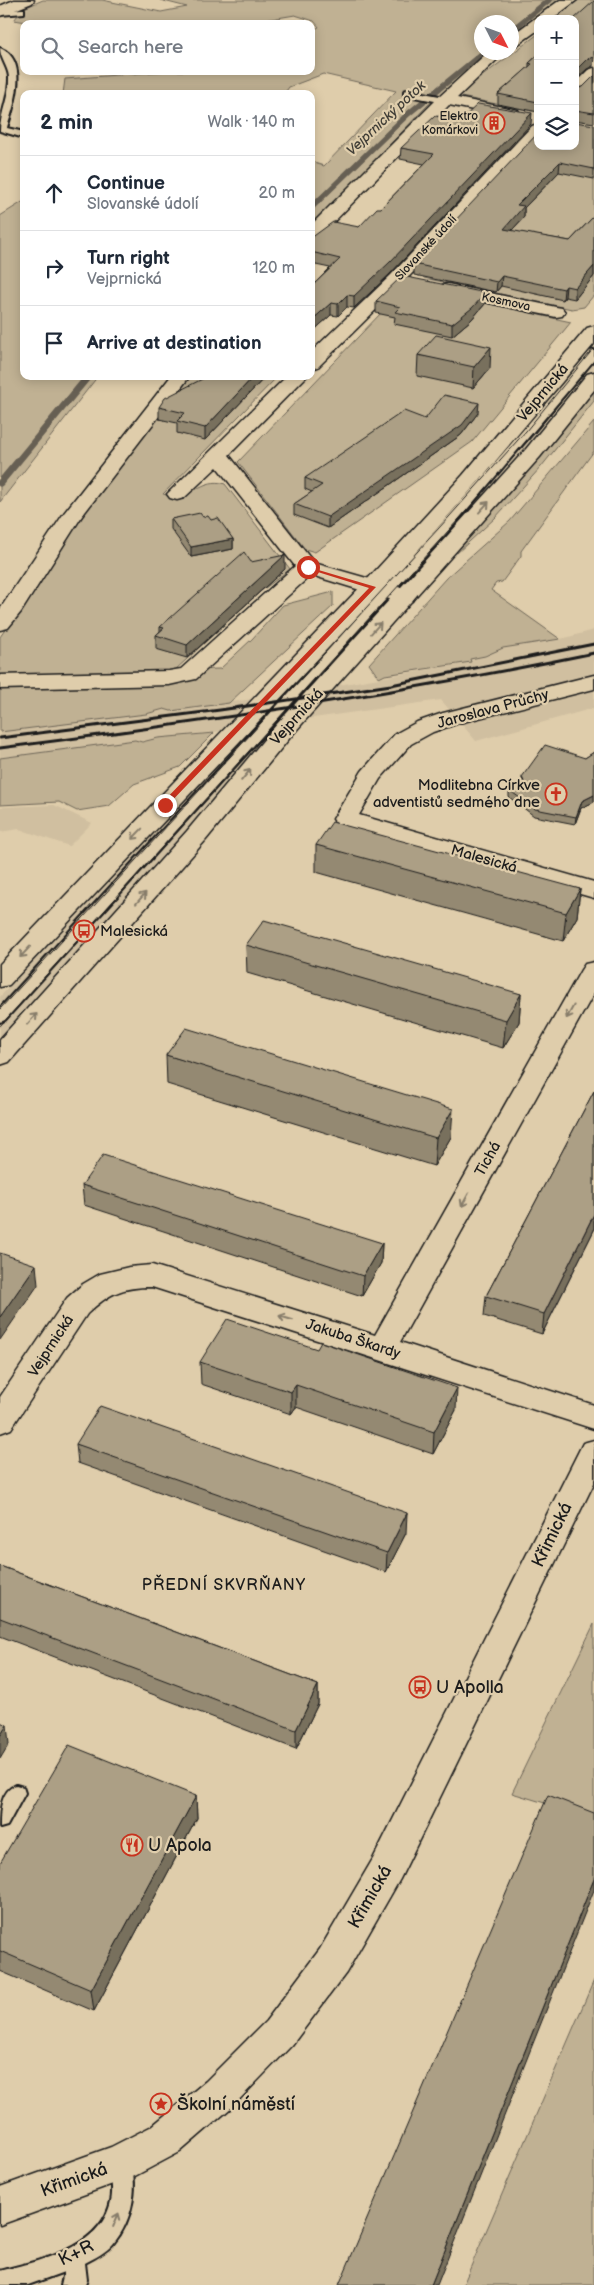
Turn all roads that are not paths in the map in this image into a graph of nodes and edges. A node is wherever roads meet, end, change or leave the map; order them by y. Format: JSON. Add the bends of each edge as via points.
{"nodes":[{"id":1,"x":570,"y":0,"type":"edge"},
{"id":2,"x":24,"y":6,"type":"edge"},
{"id":3,"x":0,"y":12,"type":"edge"},
{"id":4,"x":548,"y":15,"type":"edge"},
{"id":5,"x":534,"y":25,"type":"edge"},
{"id":6,"x":519,"y":37,"type":"edge"},
{"id":7,"x":0,"y":51,"type":"edge"},
{"id":8,"x":488,"y":60,"type":"edge"},
{"id":9,"x":594,"y":73,"type":"edge"},
{"id":10,"x":579,"y":88,"type":"edge"},
{"id":11,"x":407,"y":93,"type":"dead end"},
{"id":12,"x":441,"y":99,"type":"junction"},
{"id":13,"x":534,"y":118,"type":"edge"},
{"id":14,"x":534,"y":133,"type":"edge"},
{"id":15,"x":20,"y":134,"type":"edge"},
{"id":16,"x":315,"y":231,"type":"edge"},
{"id":17,"x":397,"y":279,"type":"junction"},
{"id":18,"x":416,"y":283,"type":"edge"},
{"id":19,"x":435,"y":287,"type":"edge"},
{"id":20,"x":556,"y":312,"type":"dead end"},
{"id":21,"x":594,"y":332,"type":"edge"},
{"id":22,"x":594,"y":353,"type":"edge"},
{"id":23,"x":315,"y":359,"type":"edge"},
{"id":24,"x":594,"y":378,"type":"edge"},
{"id":25,"x":178,"y":380,"type":"edge"},
{"id":26,"x":294,"y":380,"type":"edge"},
{"id":27,"x":218,"y":455,"type":"junction"},
{"id":28,"x":177,"y":494,"type":"dead end"},
{"id":29,"x":308,"y":567,"type":"junction"},
{"id":30,"x":388,"y":592,"type":"junction"},
{"id":31,"x":0,"y":623,"type":"edge"},
{"id":32,"x":0,"y":682,"type":"edge"},
{"id":33,"x":594,"y":682,"type":"edge"},
{"id":34,"x":345,"y":819,"type":"joint"},
{"id":35,"x":594,"y":890,"type":"edge"},
{"id":36,"x":594,"y":970,"type":"edge"},
{"id":37,"x":0,"y":979,"type":"edge"},
{"id":38,"x":0,"y":1017,"type":"edge"},
{"id":39,"x":1,"y":1052,"type":"edge"},
{"id":40,"x":111,"y":1281,"type":"joint"},
{"id":41,"x":382,"y":1348,"type":"junction"},
{"id":42,"x":594,"y":1417,"type":"edge"},
{"id":43,"x":0,"y":1421,"type":"edge"},
{"id":44,"x":594,"y":1452,"type":"edge"},
{"id":45,"x":16,"y":1793,"type":"dead end"},
{"id":46,"x":0,"y":1820,"type":"edge"},
{"id":47,"x":121,"y":2163,"type":"junction"},
{"id":48,"x":0,"y":2206,"type":"edge"},
{"id":49,"x":73,"y":2257,"type":"junction"},
{"id":50,"x":0,"y":2282,"type":"edge"},
{"id":51,"x":72,"y":2285,"type":"edge"}],
"edges":[{"from":1,"to":4,"type":"street"},
{"from":2,"to":3,"type":"street"},
{"from":5,"to":6,"type":"street"},
{"from":7,"to":15,"type":"lane","via":[[12,67],[13,87],[2,129]]},
{"from":8,"to":12,"type":"street"},
{"from":9,"to":10,"type":"street"},
{"from":11,"to":12,"type":"lane"},
{"from":12,"to":13,"type":"street"},
{"from":12,"to":16,"type":"street"},
{"from":14,"to":17,"type":"street","name":"Slovanské údolí"},
{"from":17,"to":18,"type":"street"},
{"from":17,"to":23,"type":"street","name":"Slovanské údolí"},
{"from":19,"to":20,"type":"street","name":"Kosmova"},
{"from":21,"to":30,"type":"street","name":"Vejprnická","via":[[470,480]]},
{"from":22,"to":30,"type":"lane","name":"Vejprnická"},
{"from":30,"to":24,"type":"street","name":"Vejprnická","one_way":true,"via":[[533,453]]},
{"from":25,"to":31,"type":"street","via":[[74,514]]},
{"from":26,"to":27,"type":"street"},
{"from":27,"to":28,"type":"street"},
{"from":27,"to":29,"type":"street"},
{"from":29,"to":30,"type":"street"},
{"from":29,"to":32,"type":"street","via":[[188,674],[169,678]]},
{"from":30,"to":37,"type":"street","name":"Vejprnická","one_way":true},
{"from":30,"to":38,"type":"lane","name":"Vejprnická"},
{"from":39,"to":30,"type":"street","name":"Vejprnická","one_way":true,"via":[[196,836],[285,729]]},
{"from":33,"to":34,"type":"street","name":"Jaroslava Průchy","via":[[451,718],[403,739],[370,776]]},
{"from":34,"to":35,"type":"street","name":"Malesická"},
{"from":36,"to":41,"type":"street","name":"Tichá","one_way":true},
{"from":41,"to":40,"type":"street","name":"Jakuba Škardy","one_way":true,"via":[[152,1276],[130,1276]]},
{"from":40,"to":43,"type":"street","name":"Vejprnická","via":[[91,1291],[77,1306]]},
{"from":41,"to":42,"type":"street","name":"Jakuba Škardy"},
{"from":44,"to":47,"type":"street","name":"Křimická","via":[[387,1868],[333,1961],[279,2032],[219,2094],[166,2139]]},
{"from":45,"to":46,"type":"lane"},
{"from":47,"to":48,"type":"street","name":"Křimická"},
{"from":49,"to":47,"type":"lane","name":"K+R","one_way":true,"via":[[97,2244],[113,2228],[123,2196]]},
{"from":49,"to":50,"type":"lane","name":"K+R"},
{"from":49,"to":51,"type":"lane","via":[[76,2280]]}]}
